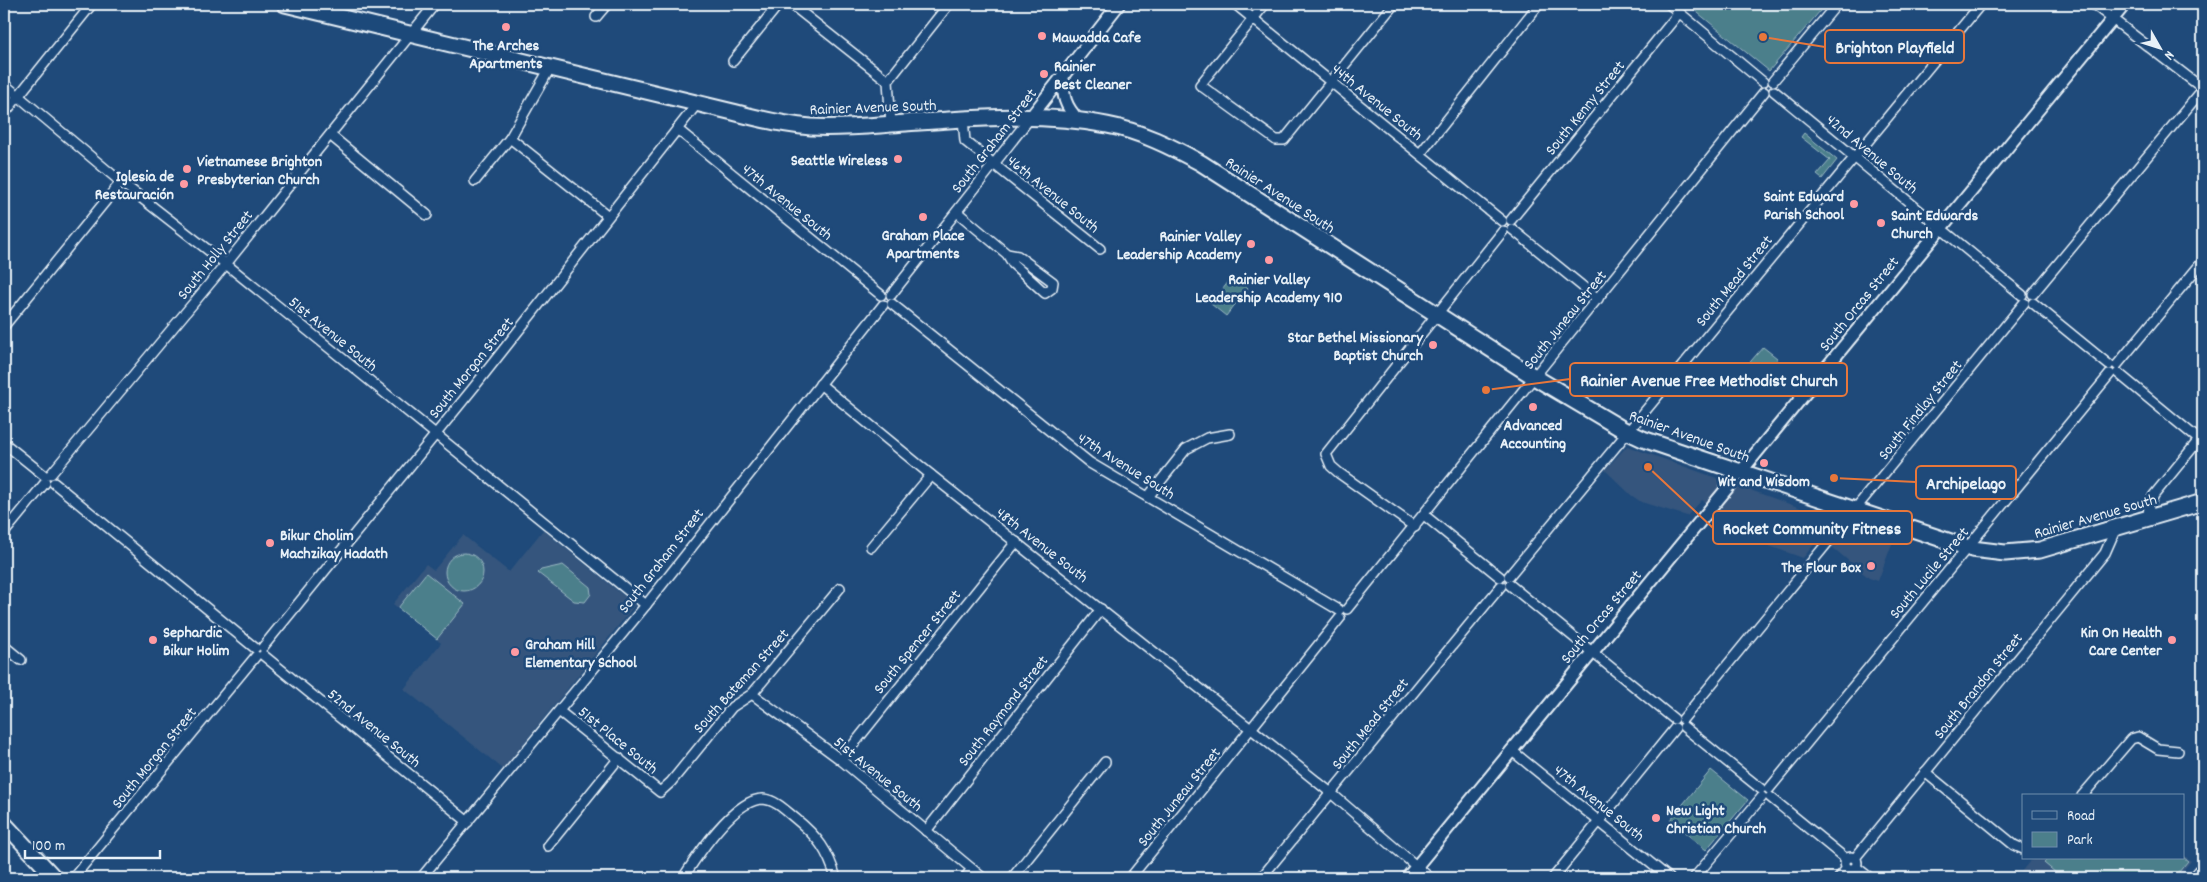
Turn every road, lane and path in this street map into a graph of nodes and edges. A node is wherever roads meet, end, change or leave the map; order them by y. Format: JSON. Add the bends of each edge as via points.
{"nodes":[{"id":1,"x":92,"y":4,"type":"edge"},
{"id":2,"x":285,"y":4,"type":"edge"},
{"id":3,"x":434,"y":4,"type":"edge"},
{"id":4,"x":607,"y":4,"type":"edge"},
{"id":5,"x":778,"y":4,"type":"edge"},
{"id":6,"x":791,"y":4,"type":"edge"},
{"id":7,"x":950,"y":4,"type":"edge"},
{"id":8,"x":1119,"y":4,"type":"edge"},
{"id":9,"x":1235,"y":4,"type":"edge"},
{"id":10,"x":1265,"y":4,"type":"edge"},
{"id":11,"x":1394,"y":4,"type":"edge"},
{"id":12,"x":1539,"y":4,"type":"edge"},
{"id":13,"x":1669,"y":4,"type":"edge"},
{"id":14,"x":1838,"y":4,"type":"edge"},
{"id":15,"x":1981,"y":4,"type":"edge"},
{"id":16,"x":2093,"y":4,"type":"edge"},
{"id":17,"x":2125,"y":4,"type":"edge"},
{"id":18,"x":1679,"y":13,"type":"junction"},
{"id":19,"x":596,"y":17,"type":"dead end"},
{"id":20,"x":1253,"y":19,"type":"junction"},
{"id":21,"x":2112,"y":19,"type":"junction"},
{"id":22,"x":410,"y":34,"type":"junction"},
{"id":23,"x":733,"y":61,"type":"dead end"},
{"id":24,"x":550,"y":68,"type":"junction"},
{"id":25,"x":1064,"y":75,"type":"junction"},
{"id":26,"x":888,"y":81,"type":"junction"},
{"id":27,"x":1773,"y":81,"type":"junction"},
{"id":28,"x":1331,"y":82,"type":"junction"},
{"id":29,"x":1763,"y":82,"type":"junction"},
{"id":30,"x":4,"y":84,"type":"edge"},
{"id":31,"x":2201,"y":89,"type":"edge"},
{"id":32,"x":1774,"y":91,"type":"junction"},
{"id":33,"x":1764,"y":92,"type":"junction"},
{"id":34,"x":18,"y":96,"type":"junction"},
{"id":35,"x":697,"y":104,"type":"junction"},
{"id":36,"x":4,"y":114,"type":"edge"},
{"id":37,"x":1030,"y":118,"type":"junction"},
{"id":38,"x":962,"y":119,"type":"junction"},
{"id":39,"x":1079,"y":121,"type":"junction"},
{"id":40,"x":891,"y":124,"type":"junction"},
{"id":41,"x":677,"y":130,"type":"junction"},
{"id":42,"x":330,"y":135,"type":"junction"},
{"id":43,"x":510,"y":138,"type":"junction"},
{"id":44,"x":1420,"y":154,"type":"junction"},
{"id":45,"x":1854,"y":156,"type":"junction"},
{"id":46,"x":994,"y":164,"type":"junction"},
{"id":47,"x":476,"y":181,"type":"dead end"},
{"id":48,"x":121,"y":182,"type":"junction"},
{"id":49,"x":957,"y":212,"type":"junction"},
{"id":50,"x":427,"y":215,"type":"dead end"},
{"id":51,"x":608,"y":216,"type":"junction"},
{"id":52,"x":1507,"y":225,"type":"junction"},
{"id":53,"x":1941,"y":229,"type":"junction"},
{"id":54,"x":1100,"y":249,"type":"dead end"},
{"id":55,"x":1007,"y":254,"type":"junction"},
{"id":56,"x":2203,"y":261,"type":"edge"},
{"id":57,"x":226,"y":264,"type":"junction"},
{"id":58,"x":1598,"y":299,"type":"junction"},
{"id":59,"x":2028,"y":299,"type":"junction"},
{"id":60,"x":887,"y":300,"type":"junction"},
{"id":61,"x":1437,"y":313,"type":"junction"},
{"id":62,"x":4,"y":326,"type":"edge"},
{"id":63,"x":2113,"y":369,"type":"junction"},
{"id":64,"x":1536,"y":378,"type":"junction"},
{"id":65,"x":820,"y":384,"type":"junction"},
{"id":66,"x":1627,"y":432,"type":"junction"},
{"id":67,"x":434,"y":434,"type":"junction"},
{"id":68,"x":1230,"y":434,"type":"dead end"},
{"id":69,"x":2202,"y":440,"type":"edge"},
{"id":70,"x":4,"y":443,"type":"edge"},
{"id":71,"x":1740,"y":472,"type":"junction"},
{"id":72,"x":931,"y":474,"type":"junction"},
{"id":73,"x":49,"y":479,"type":"junction"},
{"id":74,"x":1148,"y":497,"type":"junction"},
{"id":75,"x":2203,"y":502,"type":"edge"},
{"id":76,"x":1855,"y":510,"type":"junction"},
{"id":77,"x":1424,"y":515,"type":"junction"},
{"id":78,"x":2148,"y":518,"type":"junction"},
{"id":79,"x":1415,"y":526,"type":"junction"},
{"id":80,"x":2116,"y":528,"type":"junction"},
{"id":81,"x":4,"y":533,"type":"edge"},
{"id":82,"x":1016,"y":542,"type":"junction"},
{"id":83,"x":871,"y":547,"type":"dead end"},
{"id":84,"x":1968,"y":547,"type":"junction"},
{"id":85,"x":1505,"y":581,"type":"junction"},
{"id":86,"x":840,"y":588,"type":"dead end"},
{"id":87,"x":646,"y":604,"type":"junction"},
{"id":88,"x":1101,"y":609,"type":"junction"},
{"id":89,"x":1342,"y":612,"type":"junction"},
{"id":90,"x":4,"y":646,"type":"edge"},
{"id":91,"x":259,"y":651,"type":"junction"},
{"id":92,"x":1591,"y":652,"type":"junction"},
{"id":93,"x":21,"y":660,"type":"dead end"},
{"id":94,"x":752,"y":694,"type":"junction"},
{"id":95,"x":559,"y":711,"type":"junction"},
{"id":96,"x":1679,"y":723,"type":"junction"},
{"id":97,"x":1251,"y":729,"type":"junction"},
{"id":98,"x":1511,"y":750,"type":"junction"},
{"id":99,"x":2178,"y":751,"type":"dead end"},
{"id":100,"x":619,"y":758,"type":"junction"},
{"id":101,"x":840,"y":760,"type":"junction"},
{"id":102,"x":1105,"y":762,"type":"dead end"},
{"id":103,"x":1925,"y":772,"type":"junction"},
{"id":104,"x":660,"y":792,"type":"joint"},
{"id":105,"x":1331,"y":793,"type":"junction"},
{"id":106,"x":1765,"y":793,"type":"junction"},
{"id":107,"x":2084,"y":794,"type":"edge"},
{"id":108,"x":1599,"y":821,"type":"junction"},
{"id":109,"x":468,"y":822,"type":"junction"},
{"id":110,"x":4,"y":823,"type":"edge"},
{"id":111,"x":926,"y":831,"type":"junction"},
{"id":112,"x":548,"y":846,"type":"dead end"},
{"id":113,"x":2022,"y":848,"type":"edge"},
{"id":114,"x":1851,"y":863,"type":"junction"},
{"id":115,"x":2203,"y":866,"type":"edge"},
{"id":116,"x":1416,"y":867,"type":"junction"},
{"id":117,"x":972,"y":870,"type":"junction"},
{"id":118,"x":55,"y":878,"type":"edge"},
{"id":119,"x":73,"y":878,"type":"edge"},
{"id":120,"x":421,"y":878,"type":"edge"},
{"id":121,"x":683,"y":878,"type":"edge"},
{"id":122,"x":836,"y":878,"type":"edge"},
{"id":123,"x":965,"y":878,"type":"edge"},
{"id":124,"x":983,"y":878,"type":"edge"},
{"id":125,"x":1012,"y":878,"type":"edge"},
{"id":126,"x":1130,"y":878,"type":"edge"},
{"id":127,"x":1260,"y":878,"type":"edge"},
{"id":128,"x":1407,"y":878,"type":"edge"},
{"id":129,"x":1430,"y":878,"type":"edge"},
{"id":130,"x":1553,"y":878,"type":"edge"},
{"id":131,"x":1669,"y":878,"type":"edge"},
{"id":132,"x":1694,"y":878,"type":"edge"},
{"id":133,"x":1839,"y":878,"type":"edge"},
{"id":134,"x":1870,"y":878,"type":"edge"},
{"id":135,"x":2193,"y":878,"type":"edge"}],
"edges":[{"from":1,"to":34,"type":"street"},
{"from":2,"to":22,"type":"main road","name":"Rainier Avenue South"},
{"from":3,"to":22,"type":"street","name":"South Holly Street"},
{"from":4,"to":19,"type":"street"},
{"from":5,"to":23,"type":"street"},
{"from":6,"to":26,"type":"street"},
{"from":7,"to":26,"type":"street"},
{"from":8,"to":25,"type":"street","name":"South Graham Street"},
{"from":9,"to":20,"type":"street","name":"44th Avenue South"},
{"from":10,"to":20,"type":"street"},
{"from":11,"to":28,"type":"street"},
{"from":12,"to":44,"type":"street"},
{"from":13,"to":18,"type":"street"},
{"from":14,"to":27,"type":"street"},
{"from":15,"to":45,"type":"street","name":"South Mead Street"},
{"from":16,"to":21,"type":"street"},
{"from":17,"to":21,"type":"street","name":"South Orcas Street"},
{"from":18,"to":29,"type":"street"},
{"from":18,"to":52,"type":"street","name":"South Kenny Street"},
{"from":20,"to":28,"type":"street","name":"44th Avenue South"},
{"from":20,"to":28,"type":"street","via":[[1200,85],[1276,140],[1284,140]]},
{"from":21,"to":31,"type":"street"},
{"from":21,"to":53,"type":"street","name":"South Orcas Street"},
{"from":22,"to":24,"type":"main road","name":"Rainier Avenue South"},
{"from":22,"to":42,"type":"street","name":"South Holly Street"},
{"from":24,"to":35,"type":"main road","name":"Rainier Avenue South"},
{"from":24,"to":43,"type":"street"},
{"from":25,"to":37,"type":"street","name":"South Graham Street"},
{"from":25,"to":39,"type":"street","via":[[1064,100]]},
{"from":26,"to":40,"type":"street"},
{"from":27,"to":29,"type":"street"},
{"from":27,"to":32,"type":"street"},
{"from":28,"to":44,"type":"street","name":"44th Avenue South"},
{"from":29,"to":33,"type":"street"},
{"from":30,"to":34,"type":"street","name":"51st Avenue South"},
{"from":31,"to":59,"type":"street","name":"South Findlay Street"},
{"from":32,"to":33,"type":"street"},
{"from":32,"to":45,"type":"street","name":"42nd Avenue South"},
{"from":33,"to":58,"type":"street","name":"South Juneau Street"},
{"from":34,"to":36,"type":"street"},
{"from":34,"to":48,"type":"street","name":"51st Avenue South"},
{"from":35,"to":40,"type":"main road","name":"Rainier Avenue South","via":[[791,125]]},
{"from":35,"to":41,"type":"street","name":"South Morgan Street"},
{"from":37,"to":38,"type":"main road","name":"Rainier Avenue South"},
{"from":37,"to":39,"type":"main road","name":"Rainier Avenue South"},
{"from":37,"to":46,"type":"street","name":"South Graham Street"},
{"from":38,"to":40,"type":"main road","name":"Rainier Avenue South"},
{"from":38,"to":46,"type":"street","name":"46th Avenue South","via":[[965,141]]},
{"from":39,"to":61,"type":"main road","name":"Rainier Avenue South","via":[[1128,131],[1182,152]]},
{"from":41,"to":51,"type":"street","name":"South Morgan Street"},
{"from":41,"to":60,"type":"street","name":"47th Avenue South"},
{"from":42,"to":50,"type":"street"},
{"from":42,"to":57,"type":"street","name":"South Holly Street"},
{"from":43,"to":47,"type":"street"},
{"from":43,"to":51,"type":"street"},
{"from":44,"to":52,"type":"street","name":"44th Avenue South"},
{"from":45,"to":53,"type":"street","name":"42nd Avenue South"},
{"from":45,"to":66,"type":"street","name":"South Mead Street"},
{"from":46,"to":49,"type":"street","name":"South Graham Street"},
{"from":46,"to":54,"type":"street","name":"46th Avenue South"},
{"from":48,"to":57,"type":"street","name":"51st Avenue South"},
{"from":48,"to":62,"type":"street"},
{"from":49,"to":55,"type":"street"},
{"from":49,"to":60,"type":"street","name":"South Graham Street"},
{"from":51,"to":67,"type":"street","name":"South Morgan Street"},
{"from":52,"to":58,"type":"street","name":"44th Avenue South"},
{"from":52,"to":61,"type":"street","name":"South Kenny Street"},
{"from":53,"to":59,"type":"street","name":"42nd Avenue South"},
{"from":53,"to":71,"type":"street","name":"South Orcas Street"},
{"from":55,"to":55,"type":"street","via":[[1013,264],[1045,293],[1052,288],[1053,282],[1018,256]]},
{"from":56,"to":63,"type":"street","name":"South Lucile Street"},
{"from":57,"to":67,"type":"street","name":"51st Avenue South"},
{"from":57,"to":73,"type":"street","name":"South Holly Street"},
{"from":58,"to":64,"type":"street","name":"South Juneau Street"},
{"from":59,"to":63,"type":"street","name":"42nd Avenue South"},
{"from":59,"to":76,"type":"street","name":"South Findlay Street"},
{"from":60,"to":65,"type":"street","name":"South Graham Street"},
{"from":60,"to":74,"type":"street","name":"47th Avenue South","via":[[1088,461]]},
{"from":61,"to":64,"type":"main road","name":"Rainier Avenue South"},
{"from":61,"to":79,"type":"street","name":"South Kenny Street","via":[[1355,416],[1344,425],[1326,454],[1331,466]]},
{"from":63,"to":69,"type":"street","name":"42nd Avenue South"},
{"from":63,"to":84,"type":"street","name":"South Lucile Street"},
{"from":64,"to":66,"type":"main road","name":"Rainier Avenue South"},
{"from":64,"to":77,"type":"street","name":"South Juneau Street"},
{"from":65,"to":72,"type":"street","name":"48th Avenue South"},
{"from":65,"to":87,"type":"street","name":"South Graham Street"},
{"from":66,"to":71,"type":"main road","name":"Rainier Avenue South"},
{"from":66,"to":85,"type":"street","name":"South Mead Street"},
{"from":67,"to":87,"type":"street","name":"51st Avenue South"},
{"from":67,"to":91,"type":"street","name":"South Morgan Street"},
{"from":68,"to":74,"type":"street","via":[[1207,438],[1186,449]]},
{"from":69,"to":78,"type":"street","via":[[2154,495]]},
{"from":70,"to":73,"type":"street","name":"52nd Avenue South"},
{"from":71,"to":76,"type":"main road","name":"Rainier Avenue South"},
{"from":71,"to":92,"type":"street","name":"South Orcas Street"},
{"from":72,"to":82,"type":"street","name":"48th Avenue South"},
{"from":72,"to":83,"type":"street"},
{"from":73,"to":81,"type":"street","name":"South Holly Street"},
{"from":73,"to":91,"type":"street","name":"52nd Avenue South"},
{"from":74,"to":89,"type":"street","name":"47th Avenue South"},
{"from":75,"to":78,"type":"main road","name":"Rainier Avenue South"},
{"from":76,"to":84,"type":"main road","name":"Rainier Avenue South"},
{"from":76,"to":96,"type":"street","name":"South Findlay Street"},
{"from":77,"to":79,"type":"street","name":"South Juneau Street"},
{"from":77,"to":85,"type":"street"},
{"from":78,"to":80,"type":"main road","name":"Rainier Avenue South"},
{"from":79,"to":89,"type":"street","name":"South Juneau Street"},
{"from":80,"to":84,"type":"main road","name":"Rainier Avenue South","via":[[2026,552],[1999,553]]},
{"from":80,"to":103,"type":"street","name":"South Brandon Street","via":[[2105,553]]},
{"from":82,"to":88,"type":"street","name":"48th Avenue South"},
{"from":82,"to":101,"type":"street","name":"South Spencer Street"},
{"from":84,"to":106,"type":"street","name":"South Lucile Street"},
{"from":85,"to":92,"type":"street"},
{"from":85,"to":105,"type":"street","name":"South Mead Street"},
{"from":86,"to":94,"type":"street","name":"South Bateman Street"},
{"from":87,"to":95,"type":"street","name":"South Graham Street"},
{"from":88,"to":97,"type":"street","name":"48th Avenue South"},
{"from":88,"to":111,"type":"street","name":"South Raymond Street"},
{"from":89,"to":97,"type":"street","name":"South Juneau Street"},
{"from":90,"to":93,"type":"street"},
{"from":91,"to":109,"type":"street","name":"52nd Avenue South"},
{"from":91,"to":119,"type":"street","name":"South Morgan Street"},
{"from":92,"to":96,"type":"street"},
{"from":92,"to":98,"type":"street","name":"South Orcas Street"},
{"from":94,"to":101,"type":"street","name":"51st Avenue South"},
{"from":94,"to":104,"type":"street","name":"South Bateman Street","via":[[732,707]]},
{"from":95,"to":100,"type":"street","name":"51st Place South"},
{"from":95,"to":109,"type":"street","name":"South Graham Street"},
{"from":96,"to":106,"type":"street"},
{"from":96,"to":108,"type":"street","name":"South Findlay Street"},
{"from":97,"to":105,"type":"street","name":"48th Avenue South"},
{"from":97,"to":126,"type":"street","name":"South Juneau Street"},
{"from":98,"to":108,"type":"street","name":"47th Avenue South"},
{"from":98,"to":116,"type":"street","name":"South Orcas Street"},
{"from":99,"to":107,"type":"street","via":[[2158,750],[2138,737],[2126,742]]},
{"from":100,"to":104,"type":"street","name":"51st Place South"},
{"from":100,"to":112,"type":"street"},
{"from":101,"to":111,"type":"street","name":"51st Avenue South"},
{"from":102,"to":125,"type":"street"},
{"from":103,"to":113,"type":"street"},
{"from":103,"to":114,"type":"street","name":"South Brandon Street"},
{"from":105,"to":116,"type":"street","name":"48th Avenue South"},
{"from":105,"to":127,"type":"street","name":"South Mead Street"},
{"from":106,"to":114,"type":"street"},
{"from":106,"to":132,"type":"street","name":"South Lucile Street"},
{"from":108,"to":130,"type":"street","name":"South Findlay Street"},
{"from":108,"to":131,"type":"street","name":"47th Avenue South"},
{"from":109,"to":120,"type":"street","name":"South Graham Street"},
{"from":110,"to":118,"type":"main road"},
{"from":111,"to":117,"type":"street","name":"51st Avenue South"},
{"from":114,"to":133,"type":"street","name":"South Brandon Street"},
{"from":114,"to":134,"type":"street"},
{"from":115,"to":135,"type":"street"},
{"from":116,"to":128,"type":"street","name":"South Orcas Street"},
{"from":116,"to":129,"type":"street","name":"48th Avenue South"},
{"from":117,"to":123,"type":"street"},
{"from":117,"to":124,"type":"street","name":"51st Avenue South"},
{"from":121,"to":122,"type":"street","via":[[726,820],[745,805],[764,799],[776,802],[805,826],[825,848]]}]}
